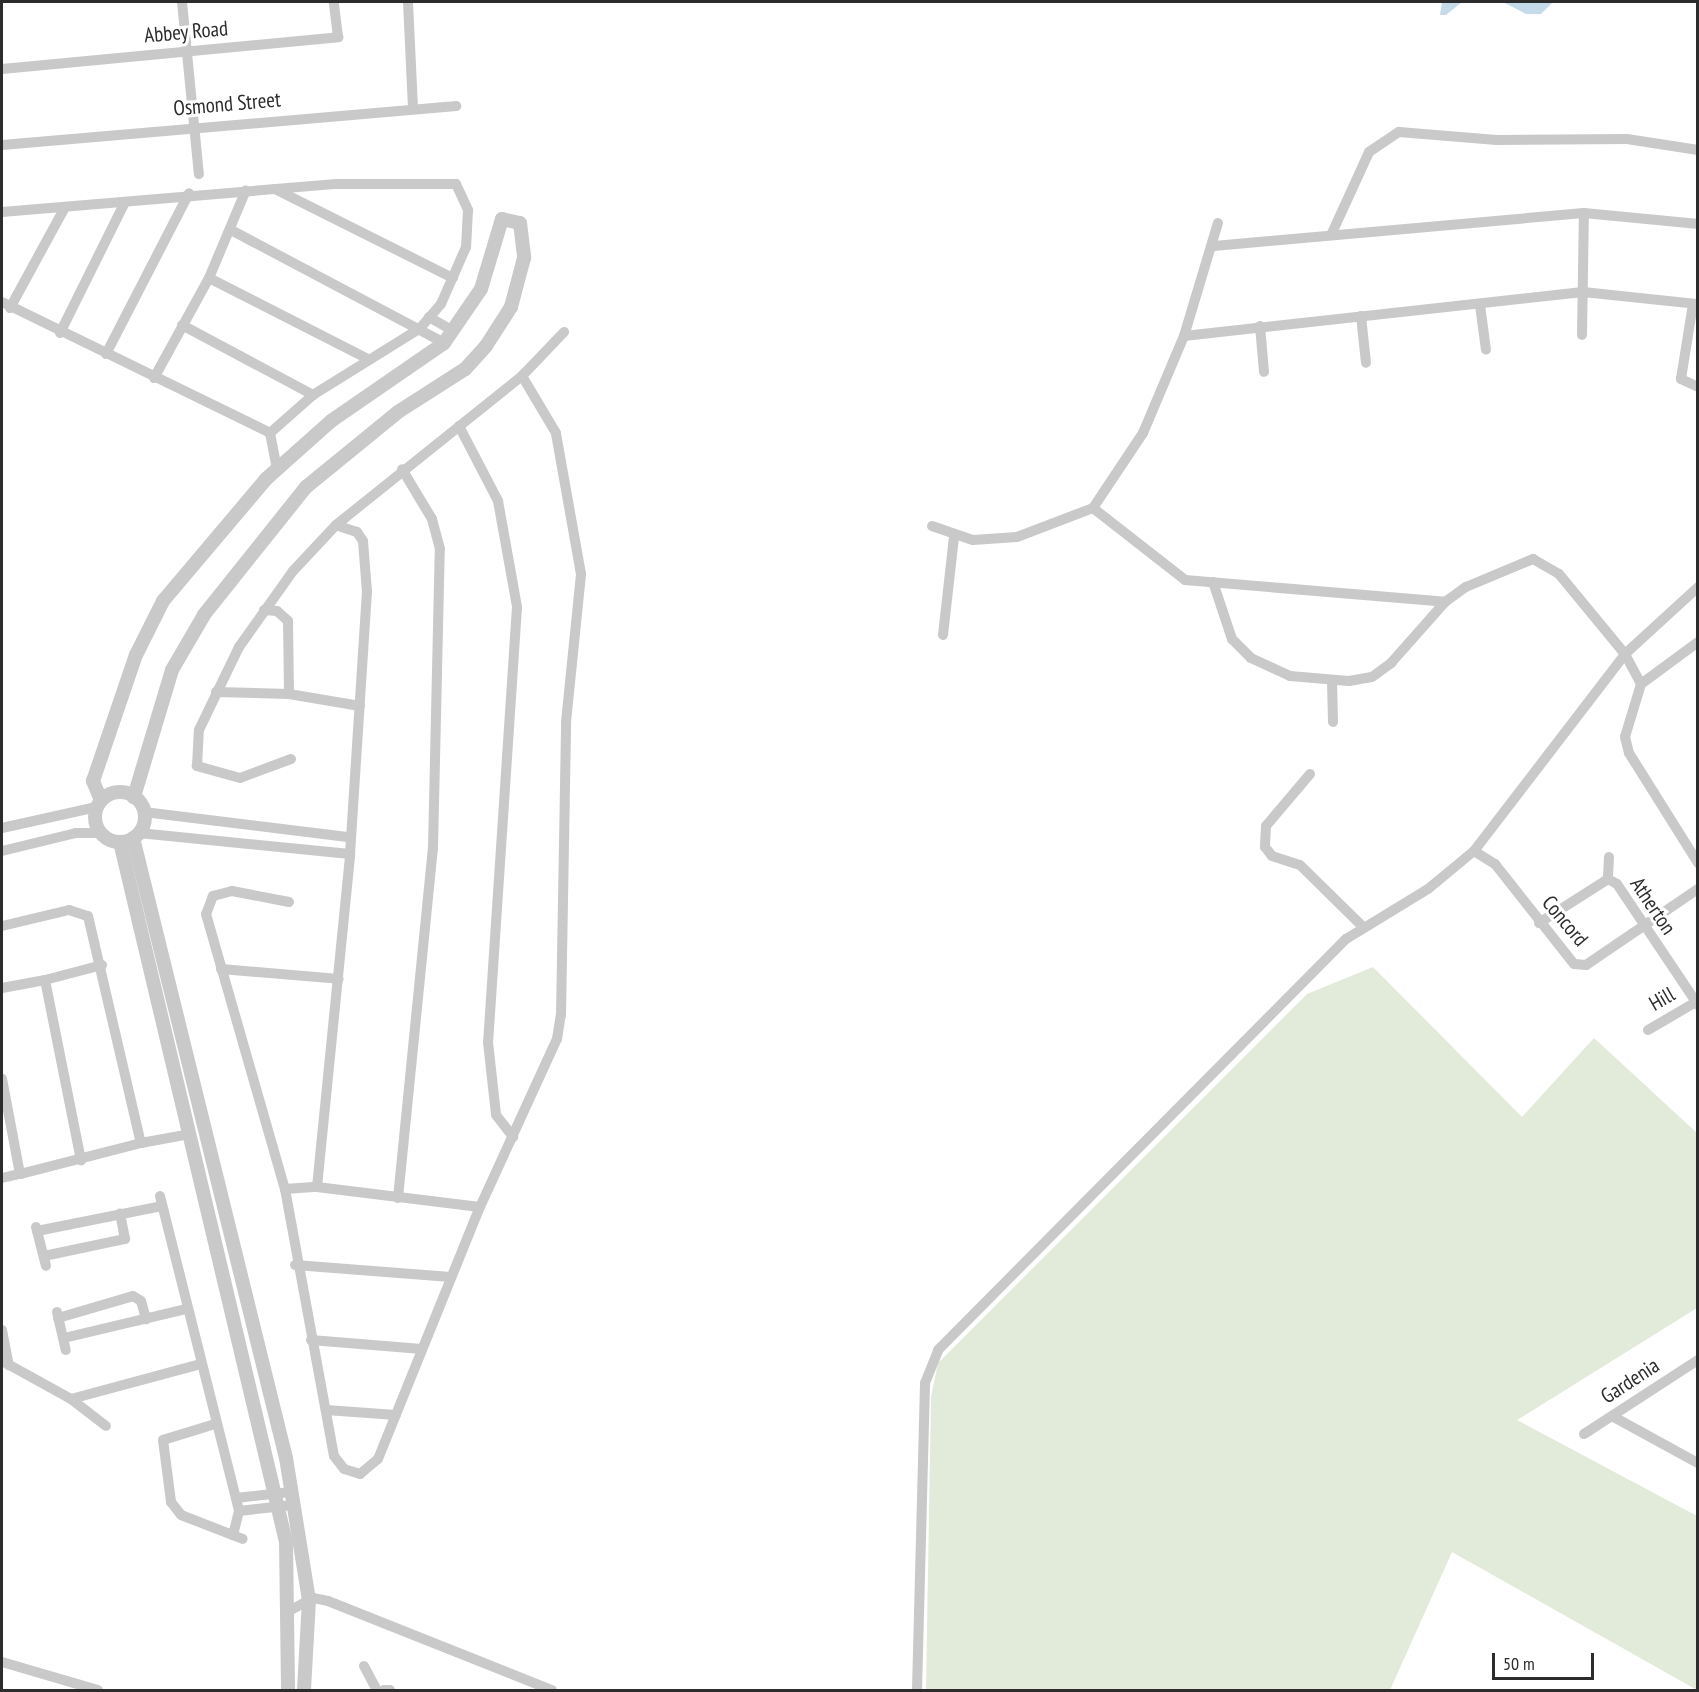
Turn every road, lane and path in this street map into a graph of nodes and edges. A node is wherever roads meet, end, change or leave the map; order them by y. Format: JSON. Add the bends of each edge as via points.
{"nodes":[{"id":1,"x":182,"y":2,"type":"edge"},
{"id":2,"x":334,"y":2,"type":"edge"},
{"id":3,"x":408,"y":2,"type":"edge"},
{"id":4,"x":186,"y":52,"type":"junction"},
{"id":5,"x":2,"y":69,"type":"edge"},
{"id":6,"x":456,"y":106,"type":"dead end"},
{"id":7,"x":413,"y":107,"type":"junction"},
{"id":8,"x":195,"y":127,"type":"junction"},
{"id":9,"x":2,"y":146,"type":"edge"},
{"id":10,"x":1698,"y":150,"type":"edge"},
{"id":11,"x":199,"y":174,"type":"dead end"},
{"id":12,"x":274,"y":188,"type":"junction"},
{"id":13,"x":246,"y":190,"type":"junction"},
{"id":14,"x":189,"y":193,"type":"junction"},
{"id":15,"x":124,"y":204,"type":"junction"},
{"id":16,"x":65,"y":207,"type":"junction"},
{"id":17,"x":2,"y":212,"type":"edge"},
{"id":18,"x":1584,"y":213,"type":"junction"},
{"id":19,"x":1218,"y":223,"type":"dead end"},
{"id":20,"x":1698,"y":224,"type":"edge"},
{"id":21,"x":231,"y":230,"type":"junction"},
{"id":22,"x":1332,"y":233,"type":"junction"},
{"id":23,"x":1214,"y":246,"type":"junction"},
{"id":24,"x":209,"y":278,"type":"junction"},
{"id":25,"x":453,"y":278,"type":"junction"},
{"id":26,"x":1583,"y":292,"type":"junction"},
{"id":27,"x":1695,"y":304,"type":"edge"},
{"id":28,"x":6,"y":305,"type":"edge"},
{"id":29,"x":1480,"y":305,"type":"junction"},
{"id":30,"x":1361,"y":316,"type":"junction"},
{"id":31,"x":429,"y":317,"type":"junction"},
{"id":32,"x":182,"y":325,"type":"junction"},
{"id":33,"x":1260,"y":326,"type":"junction"},
{"id":34,"x":419,"y":329,"type":"junction"},
{"id":35,"x":453,"y":331,"type":"junction"},
{"id":36,"x":564,"y":332,"type":"dead end"},
{"id":37,"x":60,"y":333,"type":"junction"},
{"id":38,"x":1582,"y":334,"type":"dead end"},
{"id":39,"x":1184,"y":336,"type":"junction"},
{"id":40,"x":444,"y":343,"type":"junction"},
{"id":41,"x":1486,"y":350,"type":"dead end"},
{"id":42,"x":106,"y":354,"type":"junction"},
{"id":43,"x":366,"y":358,"type":"junction"},
{"id":44,"x":1366,"y":363,"type":"dead end"},
{"id":45,"x":1264,"y":372,"type":"dead end"},
{"id":46,"x":522,"y":376,"type":"junction"},
{"id":47,"x":154,"y":378,"type":"junction"},
{"id":48,"x":1698,"y":387,"type":"edge"},
{"id":49,"x":313,"y":395,"type":"junction"},
{"id":50,"x":459,"y":426,"type":"junction"},
{"id":51,"x":270,"y":433,"type":"junction"},
{"id":52,"x":402,"y":469,"type":"junction"},
{"id":53,"x":266,"y":479,"type":"junction"},
{"id":54,"x":1094,"y":508,"type":"junction"},
{"id":55,"x":336,"y":525,"type":"junction"},
{"id":56,"x":932,"y":526,"type":"dead end"},
{"id":57,"x":954,"y":537,"type":"junction"},
{"id":58,"x":1213,"y":582,"type":"junction"},
{"id":59,"x":1698,"y":587,"type":"edge"},
{"id":60,"x":1445,"y":602,"type":"junction"},
{"id":61,"x":264,"y":610,"type":"junction"},
{"id":62,"x":943,"y":635,"type":"dead end"},
{"id":63,"x":1698,"y":642,"type":"edge"},
{"id":64,"x":1625,"y":654,"type":"junction"},
{"id":65,"x":1332,"y":681,"type":"junction"},
{"id":66,"x":1641,"y":684,"type":"junction"},
{"id":67,"x":216,"y":692,"type":"junction"},
{"id":68,"x":289,"y":694,"type":"junction"},
{"id":69,"x":360,"y":706,"type":"junction"},
{"id":70,"x":1333,"y":722,"type":"dead end"},
{"id":71,"x":291,"y":759,"type":"dead end"},
{"id":72,"x":1310,"y":774,"type":"dead end"},
{"id":73,"x":134,"y":797,"type":"junction"},
{"id":74,"x":99,"y":804,"type":"junction"},
{"id":75,"x":144,"y":812,"type":"junction"},
{"id":76,"x":2,"y":828,"type":"edge"},
{"id":77,"x":100,"y":833,"type":"junction"},
{"id":78,"x":130,"y":837,"type":"junction"},
{"id":79,"x":349,"y":837,"type":"junction"},
{"id":80,"x":2,"y":851,"type":"edge"},
{"id":81,"x":1474,"y":851,"type":"junction"},
{"id":82,"x":350,"y":854,"type":"junction"},
{"id":83,"x":1609,"y":857,"type":"dead end"},
{"id":84,"x":1698,"y":863,"type":"edge"},
{"id":85,"x":1608,"y":879,"type":"junction"},
{"id":86,"x":1698,"y":889,"type":"edge"},
{"id":87,"x":289,"y":902,"type":"dead end"},
{"id":88,"x":1539,"y":923,"type":"junction"},
{"id":89,"x":2,"y":926,"type":"edge"},
{"id":90,"x":1363,"y":927,"type":"junction"},
{"id":91,"x":1644,"y":927,"type":"junction"},
{"id":92,"x":102,"y":965,"type":"junction"},
{"id":93,"x":221,"y":969,"type":"junction"},
{"id":94,"x":339,"y":979,"type":"junction"},
{"id":95,"x":45,"y":980,"type":"junction"},
{"id":96,"x":2,"y":988,"type":"edge"},
{"id":97,"x":1697,"y":1003,"type":"edge"},
{"id":98,"x":1648,"y":1030,"type":"dead end"},
{"id":99,"x":2,"y":1079,"type":"edge"},
{"id":100,"x":185,"y":1135,"type":"junction"},
{"id":101,"x":513,"y":1137,"type":"junction"},
{"id":102,"x":141,"y":1143,"type":"junction"},
{"id":103,"x":81,"y":1160,"type":"junction"},
{"id":104,"x":21,"y":1174,"type":"junction"},
{"id":105,"x":2,"y":1178,"type":"edge"},
{"id":106,"x":317,"y":1187,"type":"junction"},
{"id":107,"x":285,"y":1189,"type":"junction"},
{"id":108,"x":398,"y":1198,"type":"junction"},
{"id":109,"x":480,"y":1207,"type":"junction"},
{"id":110,"x":120,"y":1213,"type":"junction"},
{"id":111,"x":296,"y":1265,"type":"junction"},
{"id":112,"x":451,"y":1276,"type":"junction"},
{"id":113,"x":186,"y":1309,"type":"junction"},
{"id":114,"x":146,"y":1319,"type":"junction"},
{"id":115,"x":2,"y":1330,"type":"edge"},
{"id":116,"x":311,"y":1340,"type":"junction"},
{"id":117,"x":422,"y":1350,"type":"junction"},
{"id":118,"x":1698,"y":1360,"type":"edge"},
{"id":119,"x":5,"y":1363,"type":"edge"},
{"id":120,"x":201,"y":1365,"type":"junction"},
{"id":121,"x":71,"y":1399,"type":"junction"},
{"id":122,"x":326,"y":1410,"type":"junction"},
{"id":123,"x":396,"y":1415,"type":"junction"},
{"id":124,"x":1612,"y":1416,"type":"junction"},
{"id":125,"x":215,"y":1424,"type":"junction"},
{"id":126,"x":106,"y":1426,"type":"dead end"},
{"id":127,"x":1584,"y":1434,"type":"dead end"},
{"id":128,"x":1696,"y":1460,"type":"edge"},
{"id":129,"x":236,"y":1498,"type":"junction"},
{"id":130,"x":292,"y":1499,"type":"junction"},
{"id":131,"x":277,"y":1501,"type":"junction"},
{"id":132,"x":239,"y":1511,"type":"junction"},
{"id":133,"x":309,"y":1600,"type":"junction"},
{"id":134,"x":291,"y":1610,"type":"junction"},
{"id":135,"x":2,"y":1662,"type":"edge"},
{"id":136,"x":364,"y":1666,"type":"dead end"},
{"id":137,"x":98,"y":1690,"type":"edge"},
{"id":138,"x":288,"y":1690,"type":"edge"},
{"id":139,"x":304,"y":1690,"type":"edge"},
{"id":140,"x":377,"y":1690,"type":"edge"},
{"id":141,"x":384,"y":1690,"type":"edge"},
{"id":142,"x":390,"y":1690,"type":"edge"},
{"id":143,"x":552,"y":1690,"type":"edge"},
{"id":144,"x":917,"y":1690,"type":"edge"}],
"edges":[{"from":1,"to":4,"type":"street"},
{"from":2,"to":4,"type":"street","name":"Abbey Road","via":[[338,37]]},
{"from":3,"to":7,"type":"street"},
{"from":4,"to":5,"type":"street","name":"Abbey Road"},
{"from":4,"to":8,"type":"street"},
{"from":6,"to":7,"type":"street","name":"Osmond Street"},
{"from":7,"to":8,"type":"street","name":"Osmond Street"},
{"from":8,"to":9,"type":"street","name":"Osmond Street"},
{"from":8,"to":11,"type":"street"},
{"from":10,"to":22,"type":"street","via":[[1627,140],[1497,140],[1399,132],[1369,152]]},
{"from":12,"to":13,"type":"street"},
{"from":12,"to":25,"type":"street"},
{"from":12,"to":25,"type":"street","via":[[456,184],[466,198],[467,233]]},
{"from":13,"to":14,"type":"street"},
{"from":13,"to":21,"type":"street"},
{"from":14,"to":15,"type":"street"},
{"from":14,"to":42,"type":"street"},
{"from":15,"to":16,"type":"street"},
{"from":15,"to":37,"type":"street"},
{"from":16,"to":17,"type":"street"},
{"from":16,"to":28,"type":"street"},
{"from":18,"to":20,"type":"street"},
{"from":18,"to":22,"type":"street"},
{"from":18,"to":26,"type":"street"},
{"from":19,"to":23,"type":"street"},
{"from":21,"to":24,"type":"street"},
{"from":21,"to":34,"type":"street"},
{"from":22,"to":23,"type":"street"},
{"from":23,"to":39,"type":"street"},
{"from":24,"to":32,"type":"street"},
{"from":24,"to":43,"type":"street"},
{"from":25,"to":31,"type":"street"},
{"from":26,"to":27,"type":"street"},
{"from":26,"to":29,"type":"street"},
{"from":26,"to":38,"type":"street"},
{"from":27,"to":48,"type":"street","via":[[1681,379]]},
{"from":28,"to":37,"type":"street"},
{"from":29,"to":30,"type":"street"},
{"from":29,"to":41,"type":"street"},
{"from":30,"to":33,"type":"street"},
{"from":30,"to":44,"type":"street"},
{"from":31,"to":34,"type":"street"},
{"from":31,"to":35,"type":"street"},
{"from":32,"to":47,"type":"street"},
{"from":32,"to":49,"type":"street"},
{"from":33,"to":39,"type":"street"},
{"from":33,"to":45,"type":"street"},
{"from":34,"to":40,"type":"street"},
{"from":34,"to":43,"type":"street"},
{"from":35,"to":40,"type":"street"},
{"from":35,"to":73,"type":"street","via":[[481,289],[502,219],[520,223],[524,258],[511,307],[486,346],[465,369],[398,412],[306,487],[204,615],[172,670]]},
{"from":36,"to":46,"type":"street"},
{"from":37,"to":42,"type":"street"},
{"from":39,"to":54,"type":"street","via":[[1143,433]]},
{"from":40,"to":53,"type":"street","via":[[331,421]]},
{"from":42,"to":47,"type":"street"},
{"from":43,"to":49,"type":"street"},
{"from":46,"to":50,"type":"street"},
{"from":46,"to":101,"type":"street","via":[[556,433],[581,574],[566,722],[561,1015],[557,1040]]},
{"from":47,"to":51,"type":"street"},
{"from":49,"to":51,"type":"street"},
{"from":50,"to":52,"type":"street"},
{"from":50,"to":101,"type":"street","via":[[498,501],[517,607],[488,1042],[496,1115]]},
{"from":51,"to":53,"type":"street","via":[[277,468]]},
{"from":52,"to":55,"type":"street"},
{"from":52,"to":108,"type":"street","via":[[432,519],[440,549],[433,848]]},
{"from":53,"to":74,"type":"street","via":[[163,601],[136,655],[93,781]]},
{"from":54,"to":57,"type":"street","via":[[1038,534]]},
{"from":54,"to":58,"type":"street","via":[[1185,580]]},
{"from":55,"to":61,"type":"street"},
{"from":55,"to":69,"type":"street","via":[[357,532],[363,541],[367,592]]},
{"from":56,"to":57,"type":"street"},
{"from":57,"to":62,"type":"street"},
{"from":58,"to":60,"type":"street"},
{"from":58,"to":65,"type":"street","via":[[1232,639],[1251,658],[1290,676]]},
{"from":59,"to":64,"type":"street"},
{"from":60,"to":64,"type":"street","via":[[1480,578],[1533,559],[1559,574]]},
{"from":60,"to":65,"type":"street","via":[[1415,641],[1372,677]]},
{"from":61,"to":67,"type":"street"},
{"from":61,"to":68,"type":"street","via":[[277,612],[288,621]]},
{"from":63,"to":66,"type":"street"},
{"from":64,"to":66,"type":"street"},
{"from":64,"to":81,"type":"street"},
{"from":65,"to":70,"type":"street"},
{"from":66,"to":84,"type":"street","via":[[1627,726],[1629,753]]},
{"from":67,"to":68,"type":"street"},
{"from":67,"to":71,"type":"street","via":[[199,730],[196,766],[240,778]]},
{"from":68,"to":69,"type":"street"},
{"from":69,"to":79,"type":"street"},
{"from":72,"to":90,"type":"street","via":[[1266,826],[1265,847],[1272,856],[1300,865]]},
{"from":73,"to":74,"type":"street","via":[[113,793]]},
{"from":73,"to":75,"type":"street"},
{"from":74,"to":76,"type":"street"},
{"from":74,"to":77,"type":"street"},
{"from":75,"to":78,"type":"street"},
{"from":75,"to":79,"type":"street"},
{"from":77,"to":78,"type":"street"},
{"from":77,"to":80,"type":"street","via":[[75,833]]},
{"from":78,"to":82,"type":"street"},
{"from":78,"to":100,"type":"street"},
{"from":78,"to":130,"type":"street"},
{"from":79,"to":82,"type":"street"},
{"from":81,"to":88,"type":"street","name":"Concord","via":[[1495,864]]},
{"from":81,"to":90,"type":"street","via":[[1428,889]]},
{"from":82,"to":94,"type":"street"},
{"from":83,"to":85,"type":"street","name":"Atherton"},
{"from":85,"to":88,"type":"street"},
{"from":85,"to":91,"type":"street","name":"Atherton"},
{"from":86,"to":91,"type":"street","name":"Concord"},
{"from":87,"to":93,"type":"street","via":[[232,891],[213,896],[206,914]]},
{"from":88,"to":91,"type":"street","name":"Concord","via":[[1562,954],[1586,965]]},
{"from":89,"to":92,"type":"street","via":[[82,912],[92,923]]},
{"from":90,"to":144,"type":"street","via":[[938,1350],[925,1383]]},
{"from":91,"to":97,"type":"street","name":"Atherton"},
{"from":92,"to":95,"type":"street"},
{"from":92,"to":102,"type":"street"},
{"from":93,"to":94,"type":"street"},
{"from":93,"to":107,"type":"street"},
{"from":94,"to":106,"type":"street"},
{"from":95,"to":96,"type":"street"},
{"from":95,"to":103,"type":"street"},
{"from":97,"to":98,"type":"street","name":"Hill"},
{"from":99,"to":104,"type":"street"},
{"from":100,"to":102,"type":"street"},
{"from":100,"to":131,"type":"street"},
{"from":101,"to":109,"type":"street"},
{"from":102,"to":103,"type":"street"},
{"from":103,"to":104,"type":"street"},
{"from":104,"to":105,"type":"street"},
{"from":106,"to":107,"type":"street"},
{"from":106,"to":108,"type":"street"},
{"from":107,"to":111,"type":"street"},
{"from":108,"to":109,"type":"street"},
{"from":109,"to":112,"type":"street"},
{"from":110,"to":110,"type":"street","via":[[125,1239],[45,1261],[37,1229]]},
{"from":110,"to":113,"type":"street","via":[[161,1201]]},
{"from":111,"to":112,"type":"street"},
{"from":111,"to":116,"type":"street"},
{"from":112,"to":117,"type":"street"},
{"from":113,"to":114,"type":"street"},
{"from":113,"to":120,"type":"street"},
{"from":114,"to":114,"type":"street","via":[[141,1301],[133,1296],[57,1315],[65,1344]]},
{"from":115,"to":119,"type":"street"},
{"from":116,"to":117,"type":"street"},
{"from":116,"to":122,"type":"street"},
{"from":117,"to":123,"type":"street"},
{"from":118,"to":124,"type":"street","name":"Gardenia"},
{"from":119,"to":121,"type":"street"},
{"from":120,"to":121,"type":"street"},
{"from":120,"to":125,"type":"street"},
{"from":121,"to":126,"type":"street"},
{"from":122,"to":123,"type":"street"},
{"from":122,"to":123,"type":"street","via":[[339,1464],[360,1474],[373,1467]]},
{"from":124,"to":127,"type":"street","name":"Gardenia"},
{"from":124,"to":128,"type":"street"},
{"from":125,"to":129,"type":"street"},
{"from":125,"to":132,"type":"street","via":[[169,1436],[160,1447],[175,1510],[238,1537]]},
{"from":129,"to":131,"type":"street"},
{"from":129,"to":132,"type":"street"},
{"from":130,"to":131,"type":"street"},
{"from":130,"to":133,"type":"street"},
{"from":131,"to":132,"type":"street"},
{"from":131,"to":134,"type":"street"},
{"from":133,"to":134,"type":"street"},
{"from":133,"to":139,"type":"street"},
{"from":133,"to":143,"type":"street","via":[[328,1601]]},
{"from":134,"to":138,"type":"street"},
{"from":135,"to":137,"type":"street"},
{"from":136,"to":140,"type":"street"},
{"from":141,"to":142,"type":"street"}]}
